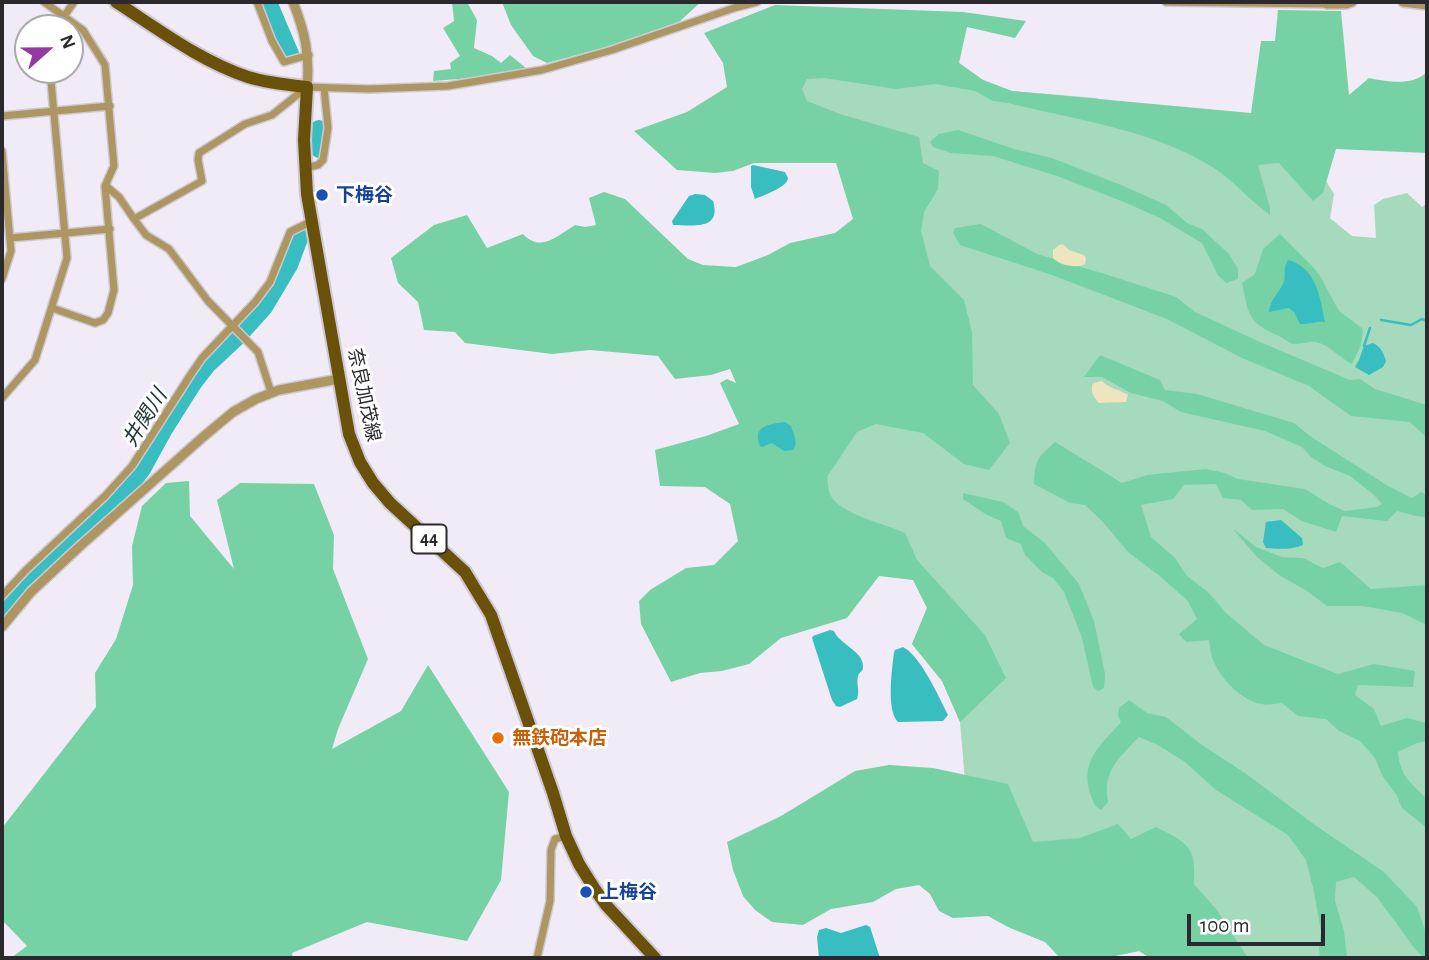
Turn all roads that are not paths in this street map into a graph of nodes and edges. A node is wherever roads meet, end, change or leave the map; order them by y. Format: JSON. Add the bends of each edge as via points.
{"nodes":[{"id":1,"x":44,"y":2,"type":"edge"},
{"id":2,"x":116,"y":2,"type":"edge"},
{"id":3,"x":257,"y":2,"type":"edge"},
{"id":4,"x":293,"y":2,"type":"edge"},
{"id":5,"x":757,"y":2,"type":"edge"},
{"id":6,"x":1166,"y":2,"type":"edge"},
{"id":7,"x":1352,"y":2,"type":"edge"},
{"id":8,"x":1403,"y":2,"type":"edge"},
{"id":9,"x":1327,"y":3,"type":"edge"},
{"id":10,"x":1427,"y":5,"type":"edge"},
{"id":11,"x":60,"y":14,"type":"edge"},
{"id":12,"x":84,"y":32,"type":"edge"},
{"id":13,"x":309,"y":55,"type":"junction"},
{"id":14,"x":51,"y":84,"type":"edge"},
{"id":15,"x":307,"y":88,"type":"junction"},
{"id":16,"x":324,"y":88,"type":"junction"},
{"id":17,"x":110,"y":106,"type":"junction"},
{"id":18,"x":54,"y":111,"type":"junction"},
{"id":19,"x":2,"y":116,"type":"edge"},
{"id":20,"x":2,"y":151,"type":"edge"},
{"id":21,"x":305,"y":168,"type":"junction"},
{"id":22,"x":106,"y":186,"type":"junction"},
{"id":23,"x":134,"y":219,"type":"junction"},
{"id":24,"x":312,"y":220,"type":"junction"},
{"id":25,"x":110,"y":229,"type":"junction"},
{"id":26,"x":65,"y":233,"type":"junction"},
{"id":27,"x":10,"y":238,"type":"junction"},
{"id":28,"x":2,"y":279,"type":"edge"},
{"id":29,"x":52,"y":307,"type":"junction"},
{"id":30,"x":234,"y":328,"type":"junction"},
{"id":31,"x":339,"y":380,"type":"junction"},
{"id":32,"x":271,"y":393,"type":"junction"},
{"id":33,"x":2,"y":397,"type":"edge"},
{"id":34,"x":2,"y":596,"type":"edge"},
{"id":35,"x":2,"y":627,"type":"edge"},
{"id":36,"x":566,"y":836,"type":"junction"},
{"id":37,"x":537,"y":958,"type":"edge"},
{"id":38,"x":655,"y":958,"type":"edge"}],
"edges":[{"from":1,"to":11,"type":"street"},
{"from":2,"to":15,"type":"main road","via":[[224,67],[249,77]]},
{"from":3,"to":13,"type":"street","via":[[284,62]]},
{"from":4,"to":13,"type":"street"},
{"from":5,"to":16,"type":"street","via":[[542,69],[447,86]]},
{"from":6,"to":9,"type":"street"},
{"from":7,"to":9,"type":"street"},
{"from":8,"to":10,"type":"street"},
{"from":12,"to":17,"type":"street","via":[[106,65]]},
{"from":13,"to":15,"type":"street"},
{"from":14,"to":18,"type":"street"},
{"from":15,"to":16,"type":"street"},
{"from":15,"to":21,"type":"main road","name":"奈良加茂線","number":"44"},
{"from":15,"to":23,"type":"street","via":[[272,115],[244,124],[200,153],[202,181]]},
{"from":16,"to":21,"type":"street","via":[[328,128],[324,160]]},
{"from":17,"to":18,"type":"street"},
{"from":17,"to":22,"type":"street","via":[[114,166]]},
{"from":18,"to":19,"type":"street"},
{"from":18,"to":26,"type":"street"},
{"from":20,"to":27,"type":"street"},
{"from":21,"to":24,"type":"main road","name":"奈良加茂線","number":"44"},
{"from":22,"to":23,"type":"street"},
{"from":22,"to":25,"type":"street"},
{"from":23,"to":30,"type":"street","via":[[146,235],[169,250]]},
{"from":24,"to":30,"type":"street","via":[[290,232],[270,282]]},
{"from":24,"to":31,"type":"main road","name":"奈良加茂線","number":"44"},
{"from":25,"to":26,"type":"street"},
{"from":25,"to":29,"type":"street","via":[[114,290],[103,320],[95,323]]},
{"from":26,"to":27,"type":"street"},
{"from":26,"to":29,"type":"street","via":[[67,258]]},
{"from":27,"to":28,"type":"street"},
{"from":29,"to":33,"type":"street","via":[[34,360]]},
{"from":30,"to":32,"type":"street","via":[[258,352]]},
{"from":30,"to":34,"type":"street","via":[[202,358],[132,466]]},
{"from":31,"to":32,"type":"street"},
{"from":31,"to":36,"type":"main road","name":"奈良加茂線","number":"44","via":[[349,434],[373,483],[465,572],[491,615]]},
{"from":32,"to":35,"type":"street","via":[[233,412],[203,437],[31,592]]},
{"from":36,"to":37,"type":"street","via":[[555,839],[551,850],[550,901]]},
{"from":36,"to":38,"type":"main road","name":"奈良加茂線","number":"44","via":[[594,888]]}]}
